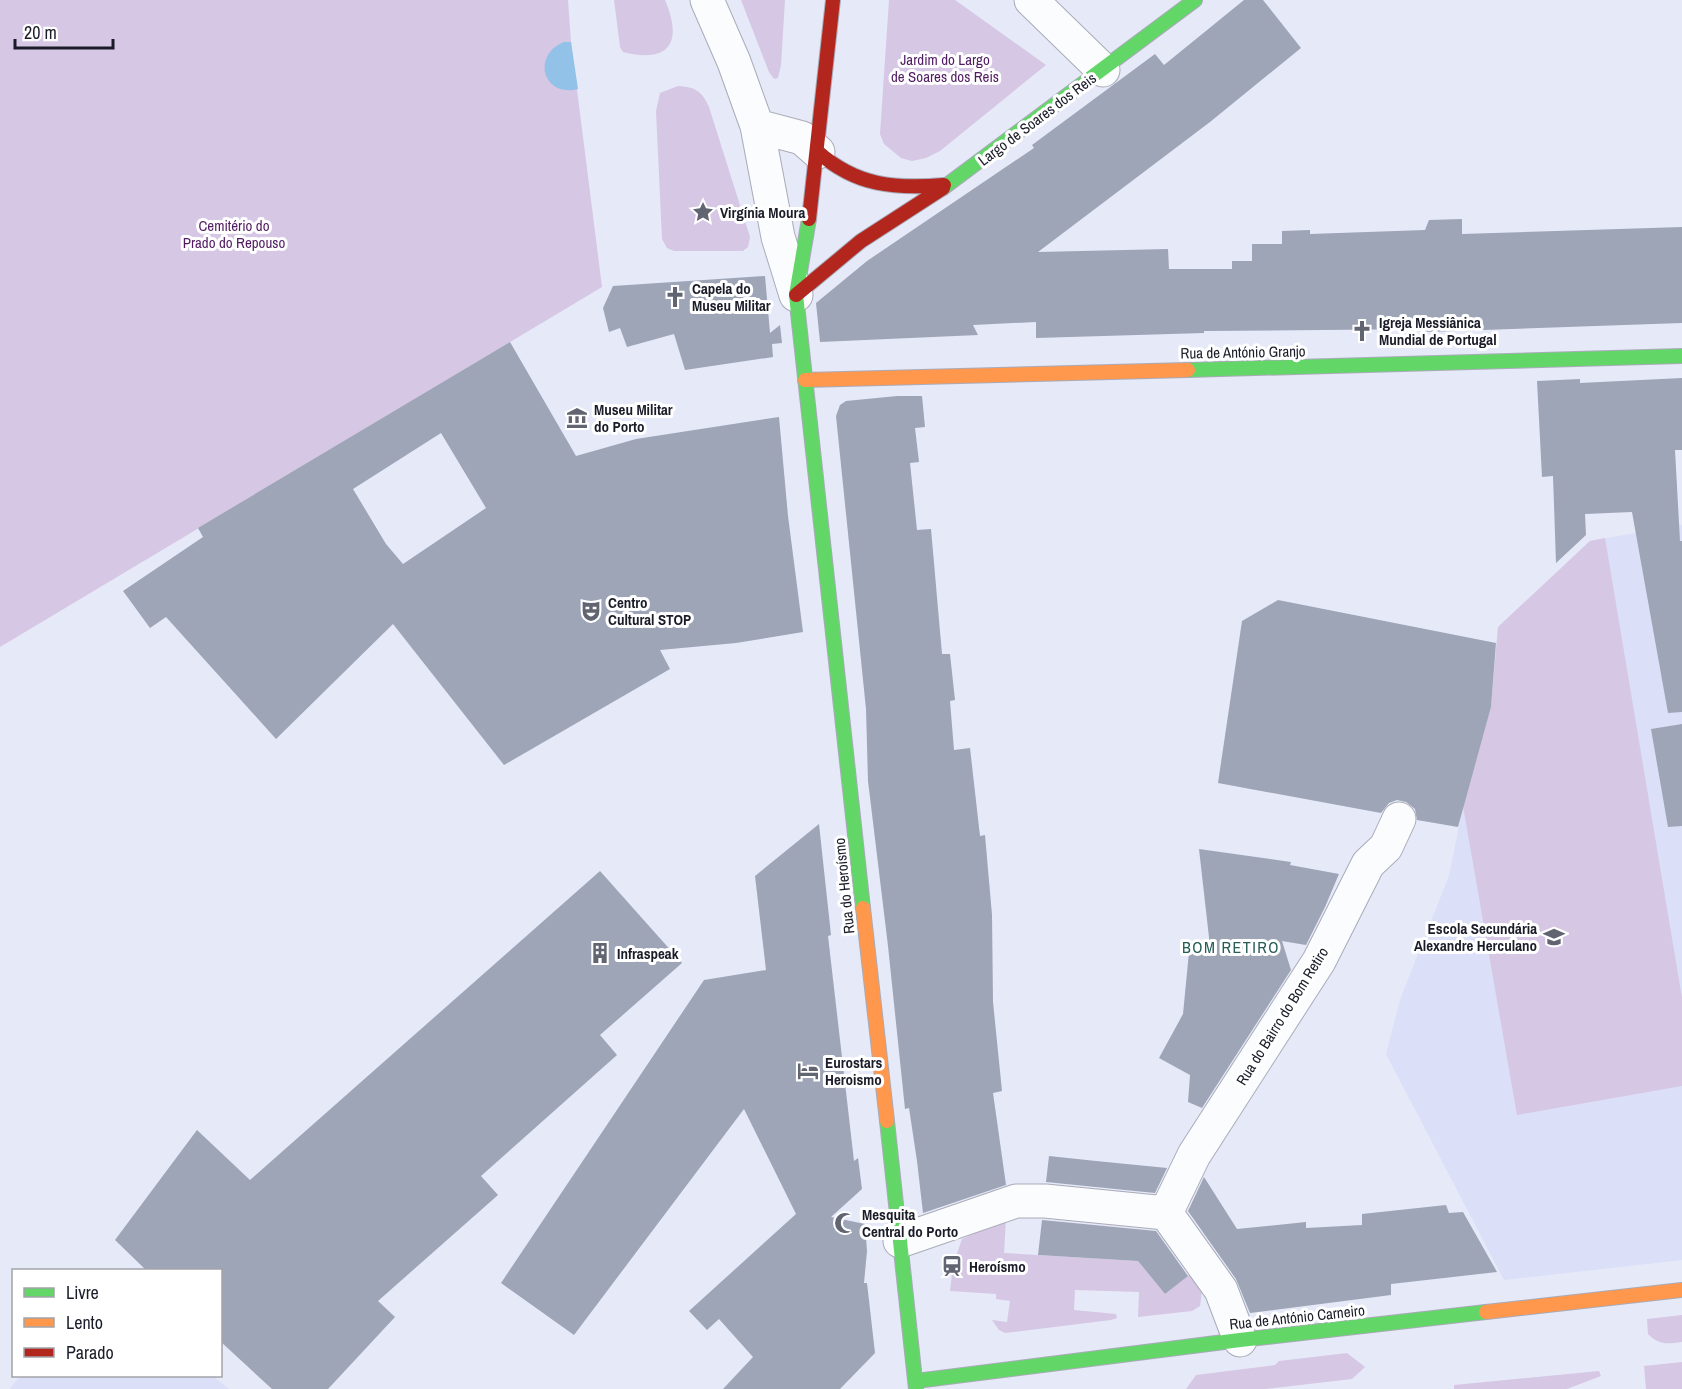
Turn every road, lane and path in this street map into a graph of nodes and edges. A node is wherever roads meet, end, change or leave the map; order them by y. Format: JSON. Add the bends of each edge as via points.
{"nodes":[{"id":1,"x":707,"y":0,"type":"edge"},
{"id":2,"x":833,"y":0,"type":"edge"},
{"id":3,"x":1031,"y":0,"type":"edge"},
{"id":4,"x":1195,"y":0,"type":"edge"},
{"id":5,"x":1103,"y":70,"type":"junction"},
{"id":6,"x":757,"y":126,"type":"junction"},
{"id":7,"x":818,"y":152,"type":"junction"},
{"id":8,"x":948,"y":185,"type":"junction"},
{"id":9,"x":796,"y":295,"type":"junction"},
{"id":10,"x":1682,"y":356,"type":"edge"},
{"id":11,"x":805,"y":380,"type":"junction"},
{"id":12,"x":1399,"y":819,"type":"dead end"},
{"id":13,"x":1166,"y":1213,"type":"junction"},
{"id":14,"x":900,"y":1241,"type":"junction"},
{"id":15,"x":1682,"y":1290,"type":"edge"},
{"id":16,"x":1240,"y":1340,"type":"junction"},
{"id":17,"x":911,"y":1386,"type":"edge"}],
"edges":[{"from":1,"to":6,"type":"street"},
{"from":2,"to":7,"type":"street"},
{"from":3,"to":5,"type":"street","name":"Largo de Soares dos Reis"},
{"from":4,"to":5,"type":"street"},
{"from":5,"to":8,"type":"street","name":"Largo de Soares dos Reis"},
{"from":6,"to":7,"type":"street","via":[[802,138]]},
{"from":6,"to":9,"type":"street","via":[[778,237]]},
{"from":7,"to":8,"type":"street","via":[[841,171],[882,185]]},
{"from":7,"to":9,"type":"street"},
{"from":8,"to":9,"type":"street","name":"Largo de Soares dos Reis","via":[[861,241]]},
{"from":9,"to":11,"type":"street"},
{"from":10,"to":11,"type":"street","name":"Rua de António Granjo"},
{"from":11,"to":14,"type":"street","name":"Rua do Heroísmo"},
{"from":12,"to":13,"type":"street","name":"Rua do Bairro do Bom Retiro","via":[[1386,847],[1368,864],[1319,961],[1194,1155]]},
{"from":13,"to":14,"type":"street","via":[[1016,1201]]},
{"from":13,"to":16,"type":"street","via":[[1221,1290]]},
{"from":14,"to":17,"type":"street","name":"Rua do Heroísmo"},
{"from":15,"to":16,"type":"street","name":"Rua de António Carneiro"},
{"from":16,"to":17,"type":"street","name":"Rua de António Carneiro"}]}
